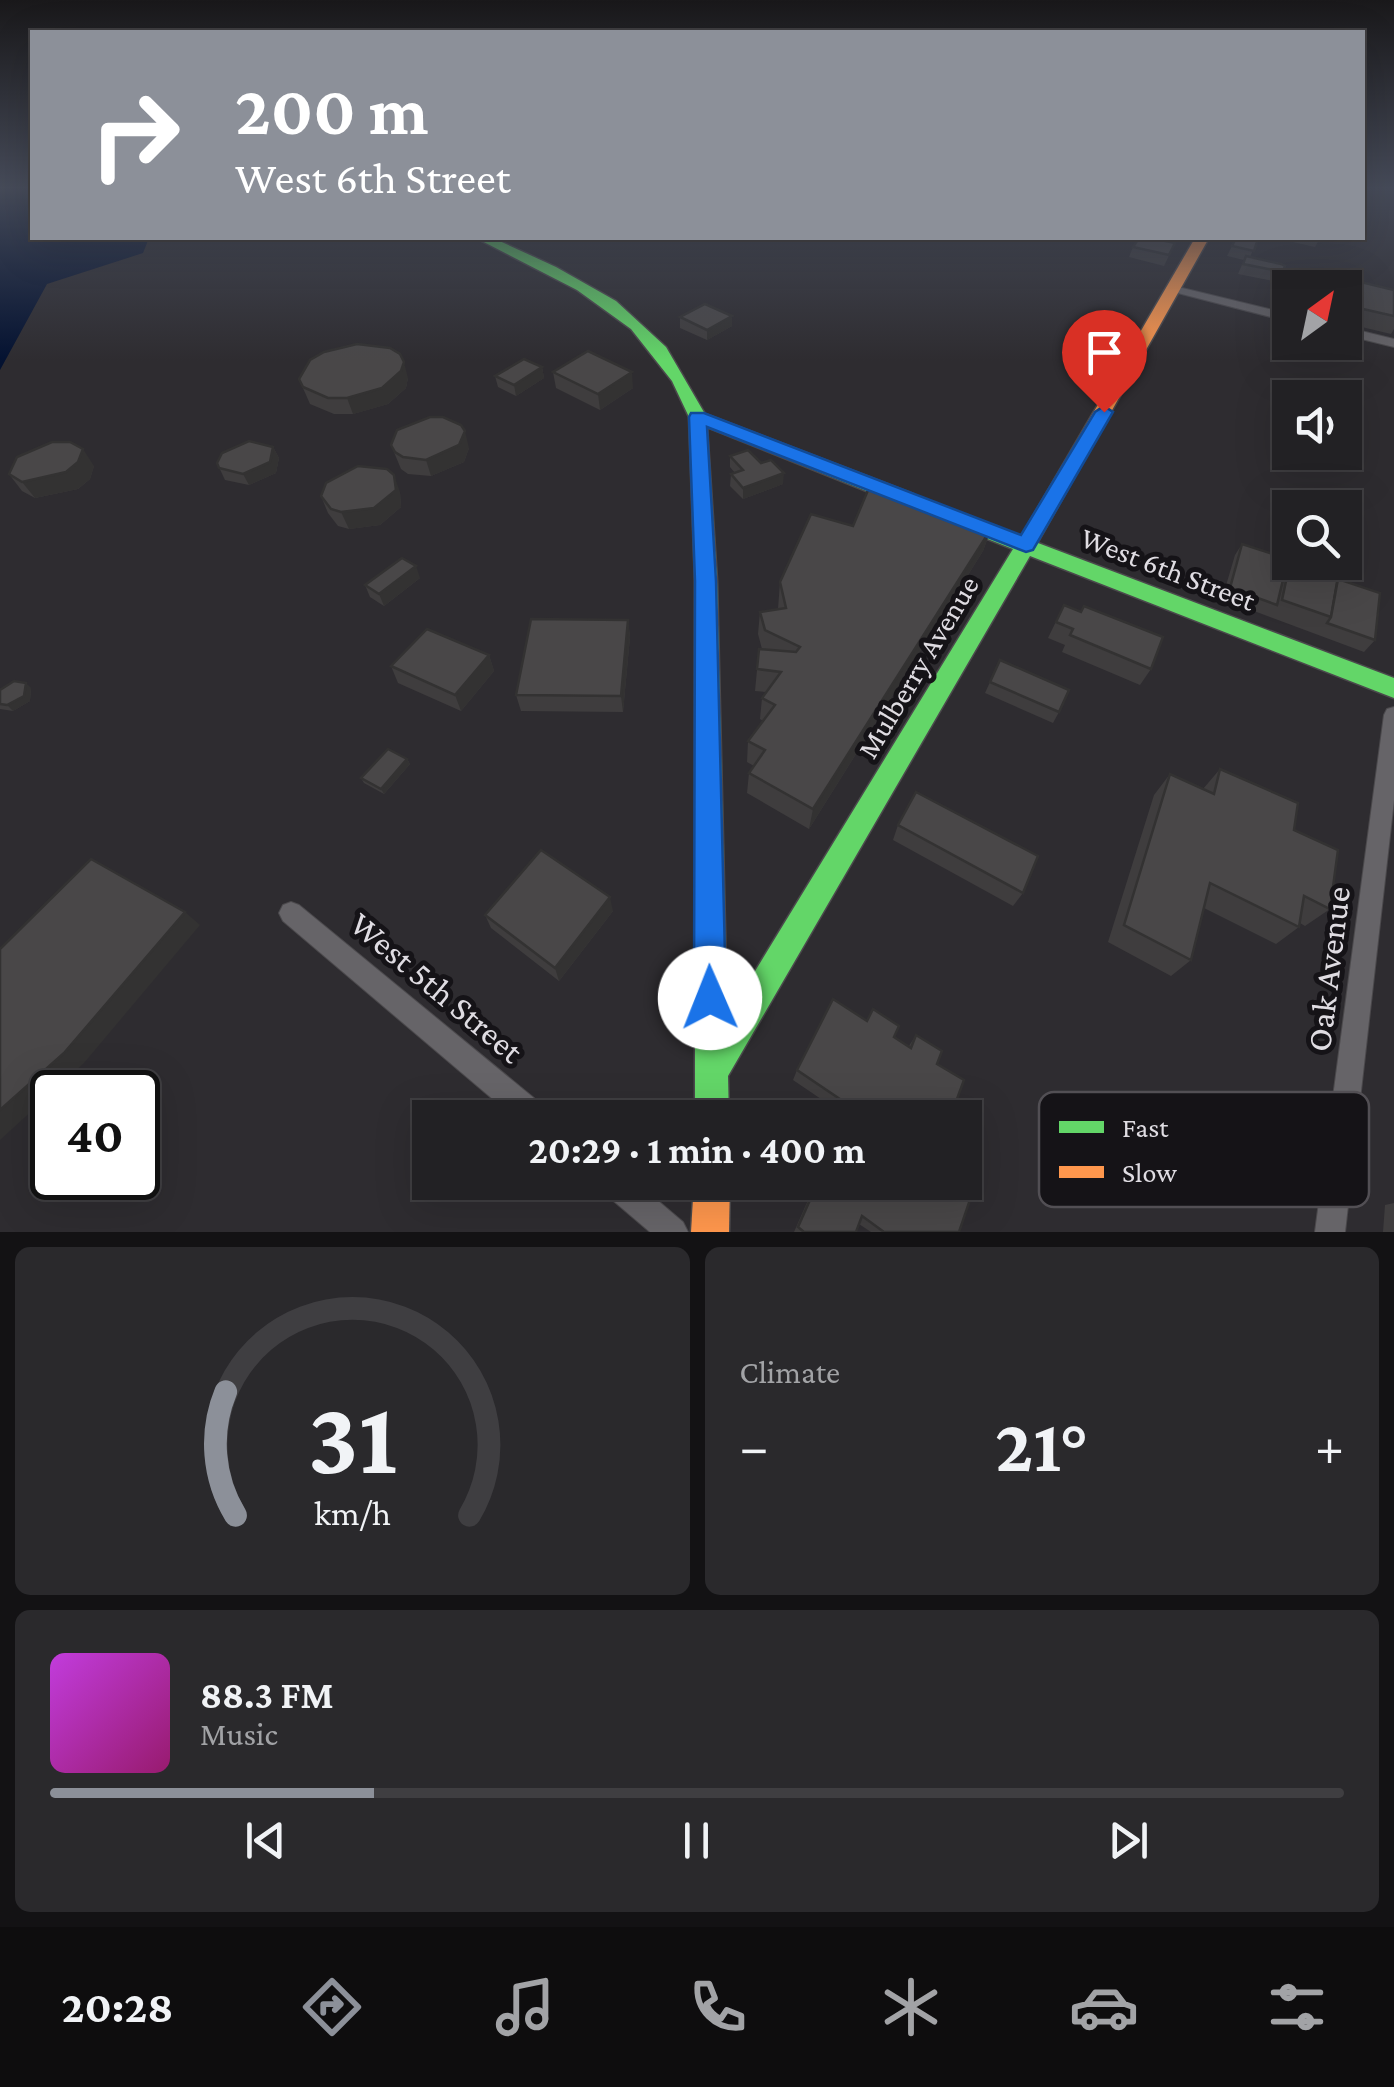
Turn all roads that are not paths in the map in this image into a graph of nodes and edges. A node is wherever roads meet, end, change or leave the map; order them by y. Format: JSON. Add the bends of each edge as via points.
{"nodes":[{"id":1,"x":498,"y":245,"type":"edge"},
{"id":2,"x":1198,"y":245,"type":"edge"},
{"id":3,"x":1174,"y":289,"type":"junction"},
{"id":4,"x":1272,"y":314,"type":"edge"},
{"id":5,"x":1362,"y":336,"type":"edge"},
{"id":6,"x":1394,"y":344,"type":"edge"},
{"id":7,"x":698,"y":417,"type":"junction"},
{"id":8,"x":1026,"y":545,"type":"junction"},
{"id":9,"x":1394,"y":688,"type":"edge"},
{"id":10,"x":1394,"y":715,"type":"edge"},
{"id":11,"x":290,"y":913,"type":"dead end"},
{"id":12,"x":711,"y":1074,"type":"junction"},
{"id":13,"x":1347,"y":1092,"type":"edge"},
{"id":14,"x":514,"y":1100,"type":"edge"},
{"id":15,"x":712,"y":1100,"type":"edge"},
{"id":16,"x":635,"y":1200,"type":"edge"},
{"id":17,"x":711,"y":1200,"type":"edge"},
{"id":18,"x":1333,"y":1207,"type":"edge"},
{"id":19,"x":673,"y":1232,"type":"edge"},
{"id":20,"x":710,"y":1232,"type":"edge"},
{"id":21,"x":1330,"y":1232,"type":"edge"}],
"edges":[{"from":1,"to":7,"type":"street","via":[[638,321],[679,372]]},
{"from":2,"to":3,"type":"street","name":"Mulberry Avenue"},
{"from":3,"to":4,"type":"street"},
{"from":3,"to":8,"type":"street","name":"Mulberry Avenue"},
{"from":5,"to":6,"type":"street"},
{"from":7,"to":8,"type":"street","name":"West 6th Street"},
{"from":7,"to":12,"type":"street"},
{"from":8,"to":9,"type":"street","name":"West 6th Street"},
{"from":8,"to":12,"type":"street","name":"Mulberry Avenue"},
{"from":10,"to":13,"type":"street","name":"Oak Avenue"},
{"from":11,"to":14,"type":"street","name":"West 5th Street"},
{"from":12,"to":15,"type":"street"},
{"from":16,"to":19,"type":"street"},
{"from":17,"to":20,"type":"street"},
{"from":18,"to":21,"type":"street","name":"Oak Avenue"}]}
